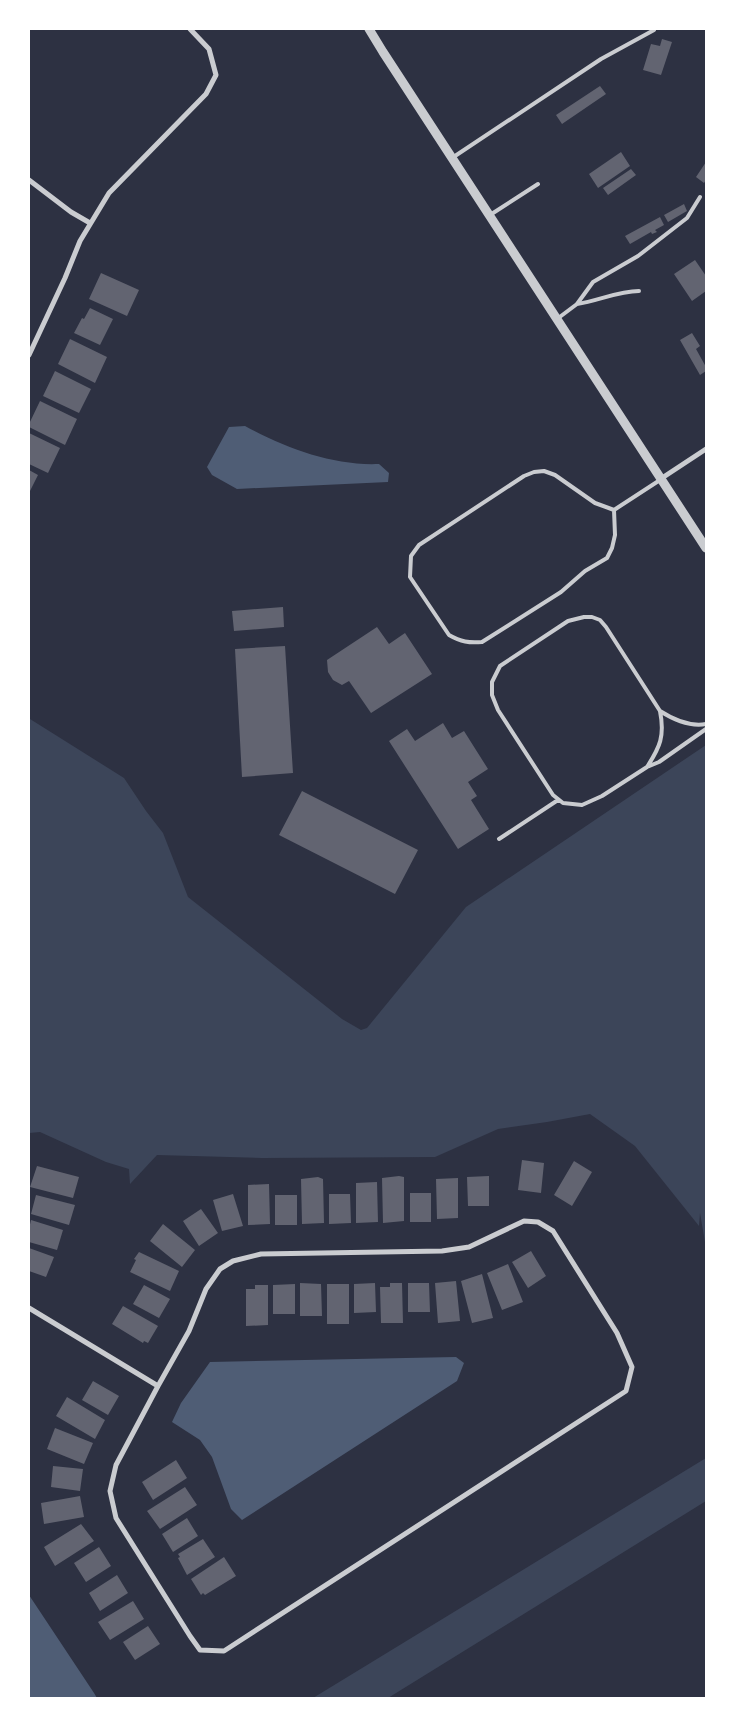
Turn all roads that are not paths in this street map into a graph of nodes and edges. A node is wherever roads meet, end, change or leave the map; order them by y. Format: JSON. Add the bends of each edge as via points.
{"nodes":[{"id":1,"x":190,"y":29,"type":"edge"},
{"id":2,"x":369,"y":29,"type":"edge"},
{"id":3,"x":654,"y":30,"type":"edge"},
{"id":4,"x":452,"y":158,"type":"junction"},
{"id":5,"x":29,"y":180,"type":"edge"},
{"id":6,"x":538,"y":184,"type":"dead end"},
{"id":7,"x":700,"y":197,"type":"dead end"},
{"id":8,"x":490,"y":215,"type":"junction"},
{"id":9,"x":90,"y":223,"type":"junction"},
{"id":10,"x":639,"y":291,"type":"dead end"},
{"id":11,"x":577,"y":304,"type":"junction"},
{"id":12,"x":557,"y":319,"type":"junction"},
{"id":13,"x":29,"y":355,"type":"edge"},
{"id":14,"x":706,"y":449,"type":"edge"},
{"id":15,"x":662,"y":478,"type":"junction"},
{"id":16,"x":614,"y":510,"type":"junction"},
{"id":17,"x":706,"y":548,"type":"edge"},
{"id":18,"x":660,"y":711,"type":"junction"},
{"id":19,"x":706,"y":724,"type":"edge"},
{"id":20,"x":706,"y":729,"type":"edge"},
{"id":21,"x":647,"y":767,"type":"junction"},
{"id":22,"x":558,"y":800,"type":"junction"},
{"id":23,"x":499,"y":839,"type":"dead end"},
{"id":24,"x":29,"y":1308,"type":"edge"},
{"id":25,"x":158,"y":1386,"type":"junction"}],
"edges":[{"from":1,"to":9,"type":"street","via":[[209,49],[216,75],[206,94],[109,193]]},
{"from":2,"to":4,"type":"street"},
{"from":3,"to":4,"type":"lane","via":[[602,59]]},
{"from":4,"to":8,"type":"street"},
{"from":5,"to":9,"type":"street"},
{"from":6,"to":8,"type":"lane"},
{"from":7,"to":11,"type":"lane","via":[[687,218],[638,256],[593,282]]},
{"from":8,"to":12,"type":"street"},
{"from":9,"to":13,"type":"street"},
{"from":10,"to":11,"type":"lane"},
{"from":11,"to":12,"type":"lane"},
{"from":12,"to":15,"type":"street"},
{"from":14,"to":15,"type":"street"},
{"from":15,"to":16,"type":"lane"},
{"from":15,"to":17,"type":"street"},
{"from":16,"to":16,"type":"lane","via":[[595,503],[556,475],[534,472],[419,545],[411,556],[410,577],[449,635],[459,641],[482,642],[561,592],[585,571],[607,558],[615,535]]},
{"from":18,"to":19,"type":"lane","via":[[686,723]]},
{"from":18,"to":21,"type":"lane","via":[[662,740]]},
{"from":18,"to":22,"type":"lane","via":[[600,620],[584,617],[568,621],[500,666],[492,682],[492,695],[498,710]]},
{"from":20,"to":21,"type":"lane"},
{"from":21,"to":22,"type":"lane","via":[[582,805]]},
{"from":22,"to":23,"type":"lane"},
{"from":24,"to":25,"type":"street"},
{"from":25,"to":25,"type":"street","via":[[116,1465],[110,1491],[116,1518],[200,1650],[224,1651],[626,1391],[632,1367],[617,1333],[553,1231],[538,1222],[524,1220],[469,1247],[442,1251],[261,1254],[233,1261],[220,1269],[206,1289],[189,1331]]}]}
